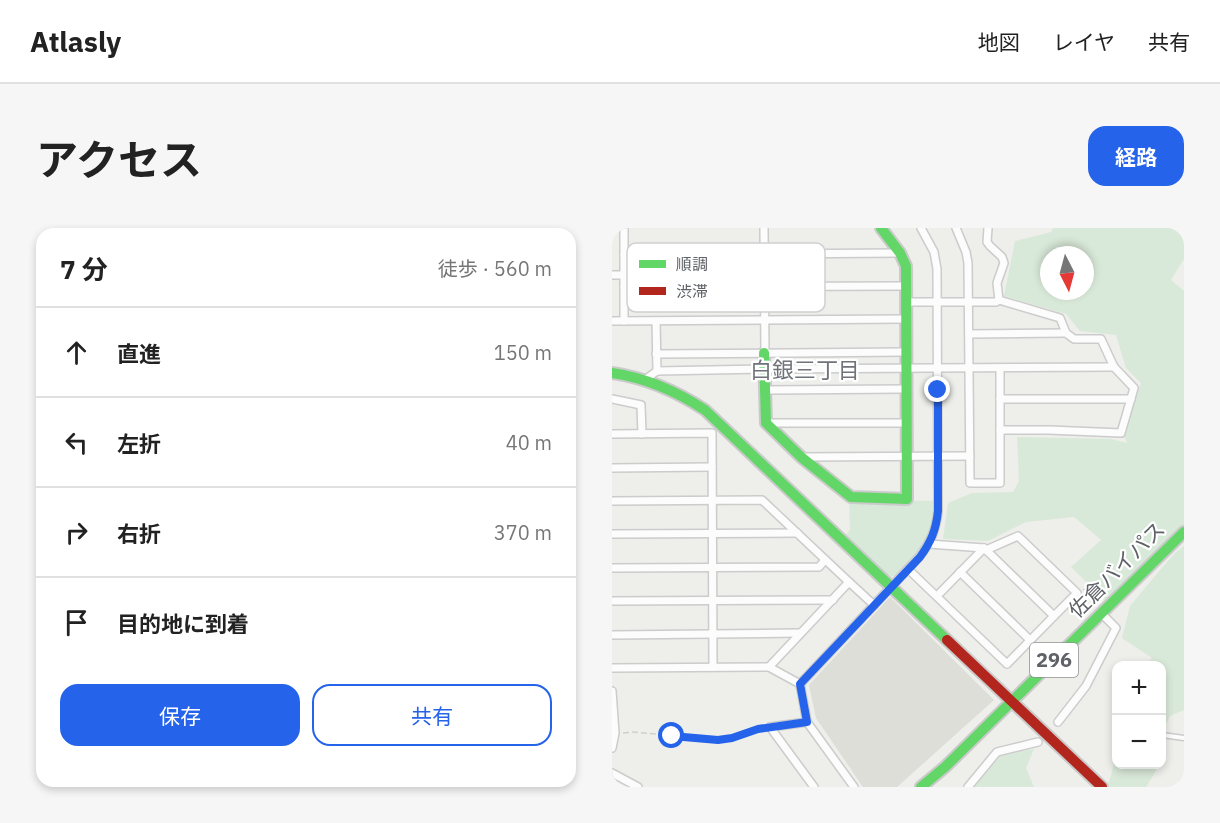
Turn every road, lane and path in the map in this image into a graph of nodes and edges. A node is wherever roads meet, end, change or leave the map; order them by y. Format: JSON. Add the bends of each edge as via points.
{"nodes":[{"id":1,"x":624,"y":228,"type":"edge"},
{"id":2,"x":764,"y":228,"type":"edge"},
{"id":3,"x":881,"y":228,"type":"edge"},
{"id":4,"x":921,"y":228,"type":"edge"},
{"id":5,"x":956,"y":228,"type":"edge"},
{"id":6,"x":988,"y":228,"type":"edge"},
{"id":7,"x":765,"y":243,"type":"edge"},
{"id":8,"x":900,"y":253,"type":"junction"},
{"id":9,"x":825,"y":254,"type":"edge"},
{"id":10,"x":624,"y":255,"type":"junction"},
{"id":11,"x":627,"y":255,"type":"edge"},
{"id":12,"x":612,"y":275,"type":"edge"},
{"id":13,"x":624,"y":275,"type":"junction"},
{"id":14,"x":906,"y":286,"type":"junction"},
{"id":15,"x":624,"y":287,"type":"joint"},
{"id":16,"x":825,"y":287,"type":"edge"},
{"id":17,"x":999,"y":300,"type":"junction"},
{"id":18,"x":906,"y":302,"type":"junction"},
{"id":19,"x":938,"y":302,"type":"junction"},
{"id":20,"x":969,"y":302,"type":"junction"},
{"id":21,"x":765,"y":312,"type":"edge"},
{"id":22,"x":765,"y":320,"type":"junction"},
{"id":23,"x":906,"y":320,"type":"junction"},
{"id":24,"x":612,"y":321,"type":"edge"},
{"id":25,"x":624,"y":321,"type":"junction"},
{"id":26,"x":656,"y":321,"type":"junction"},
{"id":27,"x":1066,"y":333,"type":"junction"},
{"id":28,"x":969,"y":334,"type":"junction"},
{"id":29,"x":906,"y":352,"type":"junction"},
{"id":30,"x":765,"y":353,"type":"junction"},
{"id":31,"x":656,"y":354,"type":"junction"},
{"id":32,"x":1114,"y":367,"type":"junction"},
{"id":33,"x":906,"y":368,"type":"junction"},
{"id":34,"x":969,"y":368,"type":"junction"},
{"id":35,"x":1000,"y":368,"type":"junction"},
{"id":36,"x":764,"y":369,"type":"junction"},
{"id":37,"x":938,"y":369,"type":"junction"},
{"id":38,"x":657,"y":371,"type":"junction"},
{"id":39,"x":612,"y":373,"type":"edge"},
{"id":40,"x":646,"y":379,"type":"junction"},
{"id":41,"x":906,"y":389,"type":"junction"},
{"id":42,"x":766,"y":390,"type":"junction"},
{"id":43,"x":612,"y":399,"type":"edge"},
{"id":44,"x":1000,"y":399,"type":"junction"},
{"id":45,"x":1131,"y":399,"type":"junction"},
{"id":46,"x":766,"y":423,"type":"junction"},
{"id":47,"x":907,"y":423,"type":"junction"},
{"id":48,"x":1000,"y":430,"type":"junction"},
{"id":49,"x":612,"y":434,"type":"edge"},
{"id":50,"x":642,"y":434,"type":"junction"},
{"id":51,"x":907,"y":456,"type":"junction"},
{"id":52,"x":938,"y":456,"type":"junction"},
{"id":53,"x":970,"y":456,"type":"junction"},
{"id":54,"x":801,"y":457,"type":"junction"},
{"id":55,"x":712,"y":467,"type":"junction"},
{"id":56,"x":612,"y":468,"type":"edge"},
{"id":57,"x":712,"y":500,"type":"junction"},
{"id":58,"x":612,"y":501,"type":"edge"},
{"id":59,"x":1184,"y":532,"type":"edge"},
{"id":60,"x":797,"y":533,"type":"junction"},
{"id":61,"x":612,"y":534,"type":"edge"},
{"id":62,"x":712,"y":534,"type":"junction"},
{"id":63,"x":929,"y":544,"type":"junction"},
{"id":64,"x":985,"y":549,"type":"junction"},
{"id":65,"x":825,"y":560,"type":"junction"},
{"id":66,"x":713,"y":567,"type":"junction"},
{"id":67,"x":612,"y":568,"type":"edge"},
{"id":68,"x":908,"y":569,"type":"junction"},
{"id":69,"x":960,"y":572,"type":"junction"},
{"id":70,"x":849,"y":582,"type":"junction"},
{"id":71,"x":891,"y":587,"type":"junction"},
{"id":72,"x":1077,"y":593,"type":"junction"},
{"id":73,"x":937,"y":596,"type":"junction"},
{"id":74,"x":713,"y":600,"type":"junction"},
{"id":75,"x":833,"y":600,"type":"junction"},
{"id":76,"x":612,"y":601,"type":"edge"},
{"id":77,"x":874,"y":605,"type":"junction"},
{"id":78,"x":1105,"y":609,"type":"junction"},
{"id":79,"x":1054,"y":616,"type":"junction"},
{"id":80,"x":800,"y":633,"type":"junction"},
{"id":81,"x":612,"y":634,"type":"edge"},
{"id":82,"x":713,"y":634,"type":"junction"},
{"id":83,"x":1030,"y":640,"type":"junction"},
{"id":84,"x":713,"y":667,"type":"junction"},
{"id":85,"x":769,"y":667,"type":"junction"},
{"id":86,"x":612,"y":668,"type":"edge"},
{"id":87,"x":800,"y":684,"type":"junction"},
{"id":88,"x":612,"y":691,"type":"edge"},
{"id":89,"x":1012,"y":701,"type":"junction"},
{"id":90,"x":807,"y":722,"type":"junction"},
{"id":91,"x":1058,"y":722,"type":"dead end"},
{"id":92,"x":770,"y":727,"type":"junction"},
{"id":93,"x":615,"y":733,"type":"junction"},
{"id":94,"x":1166,"y":736,"type":"edge"},
{"id":95,"x":1184,"y":738,"type":"edge"},
{"id":96,"x":1038,"y":742,"type":"dead end"},
{"id":97,"x":612,"y":748,"type":"edge"},
{"id":98,"x":612,"y":773,"type":"edge"},
{"id":99,"x":638,"y":787,"type":"edge"},
{"id":100,"x":814,"y":787,"type":"edge"},
{"id":101,"x":854,"y":787,"type":"edge"},
{"id":102,"x":921,"y":787,"type":"edge"},
{"id":103,"x":968,"y":787,"type":"edge"},
{"id":104,"x":1102,"y":787,"type":"edge"}],
"edges":[{"from":1,"to":10,"type":"street"},
{"from":2,"to":7,"type":"street"},
{"from":3,"to":8,"type":"main road"},
{"from":4,"to":19,"type":"street","via":[[934,252]]},
{"from":5,"to":20,"type":"street","via":[[968,263]]},
{"from":6,"to":17,"type":"street","via":[[987,242],[1004,263],[997,283]]},
{"from":8,"to":9,"type":"street"},
{"from":8,"to":14,"type":"main road","via":[[906,266]]},
{"from":10,"to":11,"type":"street"},
{"from":10,"to":13,"type":"street"},
{"from":12,"to":13,"type":"street"},
{"from":13,"to":15,"type":"street"},
{"from":14,"to":16,"type":"street"},
{"from":14,"to":18,"type":"main road"},
{"from":15,"to":25,"type":"street"},
{"from":17,"to":20,"type":"street"},
{"from":17,"to":27,"type":"street","via":[[1060,318]]},
{"from":18,"to":19,"type":"street"},
{"from":18,"to":23,"type":"main road"},
{"from":19,"to":20,"type":"street"},
{"from":19,"to":37,"type":"street"},
{"from":20,"to":28,"type":"street"},
{"from":21,"to":22,"type":"street"},
{"from":22,"to":23,"type":"street"},
{"from":22,"to":26,"type":"street"},
{"from":22,"to":30,"type":"street"},
{"from":23,"to":29,"type":"main road"},
{"from":24,"to":25,"type":"street"},
{"from":25,"to":26,"type":"street"},
{"from":26,"to":31,"type":"street"},
{"from":27,"to":28,"type":"street"},
{"from":27,"to":32,"type":"street","via":[[1074,339],[1101,339]]},
{"from":28,"to":34,"type":"street"},
{"from":29,"to":30,"type":"street"},
{"from":29,"to":33,"type":"main road"},
{"from":30,"to":31,"type":"street"},
{"from":30,"to":36,"type":"main road"},
{"from":31,"to":38,"type":"street"},
{"from":32,"to":35,"type":"street"},
{"from":32,"to":45,"type":"street","via":[[1134,388]]},
{"from":33,"to":36,"type":"street"},
{"from":33,"to":37,"type":"street"},
{"from":33,"to":41,"type":"main road"},
{"from":34,"to":35,"type":"street"},
{"from":34,"to":37,"type":"street"},
{"from":34,"to":53,"type":"street"},
{"from":35,"to":44,"type":"street"},
{"from":36,"to":38,"type":"street"},
{"from":36,"to":42,"type":"main road"},
{"from":37,"to":52,"type":"street"},
{"from":38,"to":40,"type":"street"},
{"from":39,"to":40,"type":"main road"},
{"from":40,"to":71,"type":"main road","via":[[705,410]]},
{"from":41,"to":42,"type":"street"},
{"from":41,"to":47,"type":"main road"},
{"from":42,"to":46,"type":"main road"},
{"from":43,"to":50,"type":"street","via":[[641,405]]},
{"from":44,"to":45,"type":"street"},
{"from":44,"to":48,"type":"street"},
{"from":45,"to":48,"type":"street","via":[[1121,433]]},
{"from":46,"to":47,"type":"street"},
{"from":46,"to":54,"type":"main road"},
{"from":47,"to":51,"type":"main road"},
{"from":48,"to":53,"type":"street","via":[[1000,483],[970,483]]},
{"from":49,"to":50,"type":"street"},
{"from":50,"to":55,"type":"street","via":[[712,433]]},
{"from":51,"to":52,"type":"street"},
{"from":51,"to":54,"type":"street"},
{"from":51,"to":54,"type":"main road","via":[[907,499],[851,497]]},
{"from":52,"to":53,"type":"street"},
{"from":52,"to":63,"type":"street","via":[[938,511]]},
{"from":55,"to":56,"type":"street"},
{"from":55,"to":57,"type":"street"},
{"from":57,"to":58,"type":"street"},
{"from":57,"to":60,"type":"street","via":[[762,500]]},
{"from":57,"to":62,"type":"street"},
{"from":59,"to":78,"type":"main road","name":"佐倉バイパス","number":"296"},
{"from":60,"to":62,"type":"street"},
{"from":60,"to":65,"type":"street"},
{"from":61,"to":62,"type":"street"},
{"from":62,"to":66,"type":"street"},
{"from":63,"to":64,"type":"street"},
{"from":63,"to":68,"type":"street"},
{"from":64,"to":69,"type":"street"},
{"from":64,"to":72,"type":"street","via":[[1018,536]]},
{"from":64,"to":79,"type":"street"},
{"from":65,"to":66,"type":"street","via":[[819,567]]},
{"from":65,"to":70,"type":"street"},
{"from":66,"to":67,"type":"street"},
{"from":66,"to":74,"type":"street"},
{"from":68,"to":71,"type":"street"},
{"from":68,"to":73,"type":"street"},
{"from":69,"to":73,"type":"street"},
{"from":69,"to":83,"type":"street"},
{"from":70,"to":75,"type":"street"},
{"from":70,"to":77,"type":"street"},
{"from":71,"to":77,"type":"street"},
{"from":71,"to":89,"type":"main road"},
{"from":72,"to":78,"type":"path","via":[[1089,586]]},
{"from":72,"to":79,"type":"street"},
{"from":73,"to":83,"type":"street","via":[[1007,664]]},
{"from":74,"to":75,"type":"street"},
{"from":74,"to":76,"type":"street"},
{"from":74,"to":82,"type":"street"},
{"from":75,"to":80,"type":"street"},
{"from":77,"to":87,"type":"street"},
{"from":78,"to":89,"type":"main road","name":"佐倉バイパス","number":"296"},
{"from":78,"to":91,"type":"street","via":[[1116,628],[1086,686]]},
{"from":79,"to":83,"type":"street"},
{"from":80,"to":82,"type":"street"},
{"from":80,"to":85,"type":"street"},
{"from":81,"to":82,"type":"street"},
{"from":82,"to":84,"type":"street"},
{"from":84,"to":85,"type":"street"},
{"from":84,"to":86,"type":"street"},
{"from":85,"to":87,"type":"street"},
{"from":87,"to":90,"type":"street"},
{"from":88,"to":93,"type":"street"},
{"from":89,"to":102,"type":"main road","name":"佐倉バイパス","number":"296"},
{"from":89,"to":104,"type":"main road"},
{"from":90,"to":92,"type":"street"},
{"from":90,"to":101,"type":"street"},
{"from":92,"to":93,"type":"path","via":[[718,740]]},
{"from":92,"to":100,"type":"street"},
{"from":93,"to":97,"type":"street"},
{"from":94,"to":95,"type":"lane"},
{"from":96,"to":103,"type":"street","via":[[997,752]]},
{"from":98,"to":99,"type":"street"}]}
